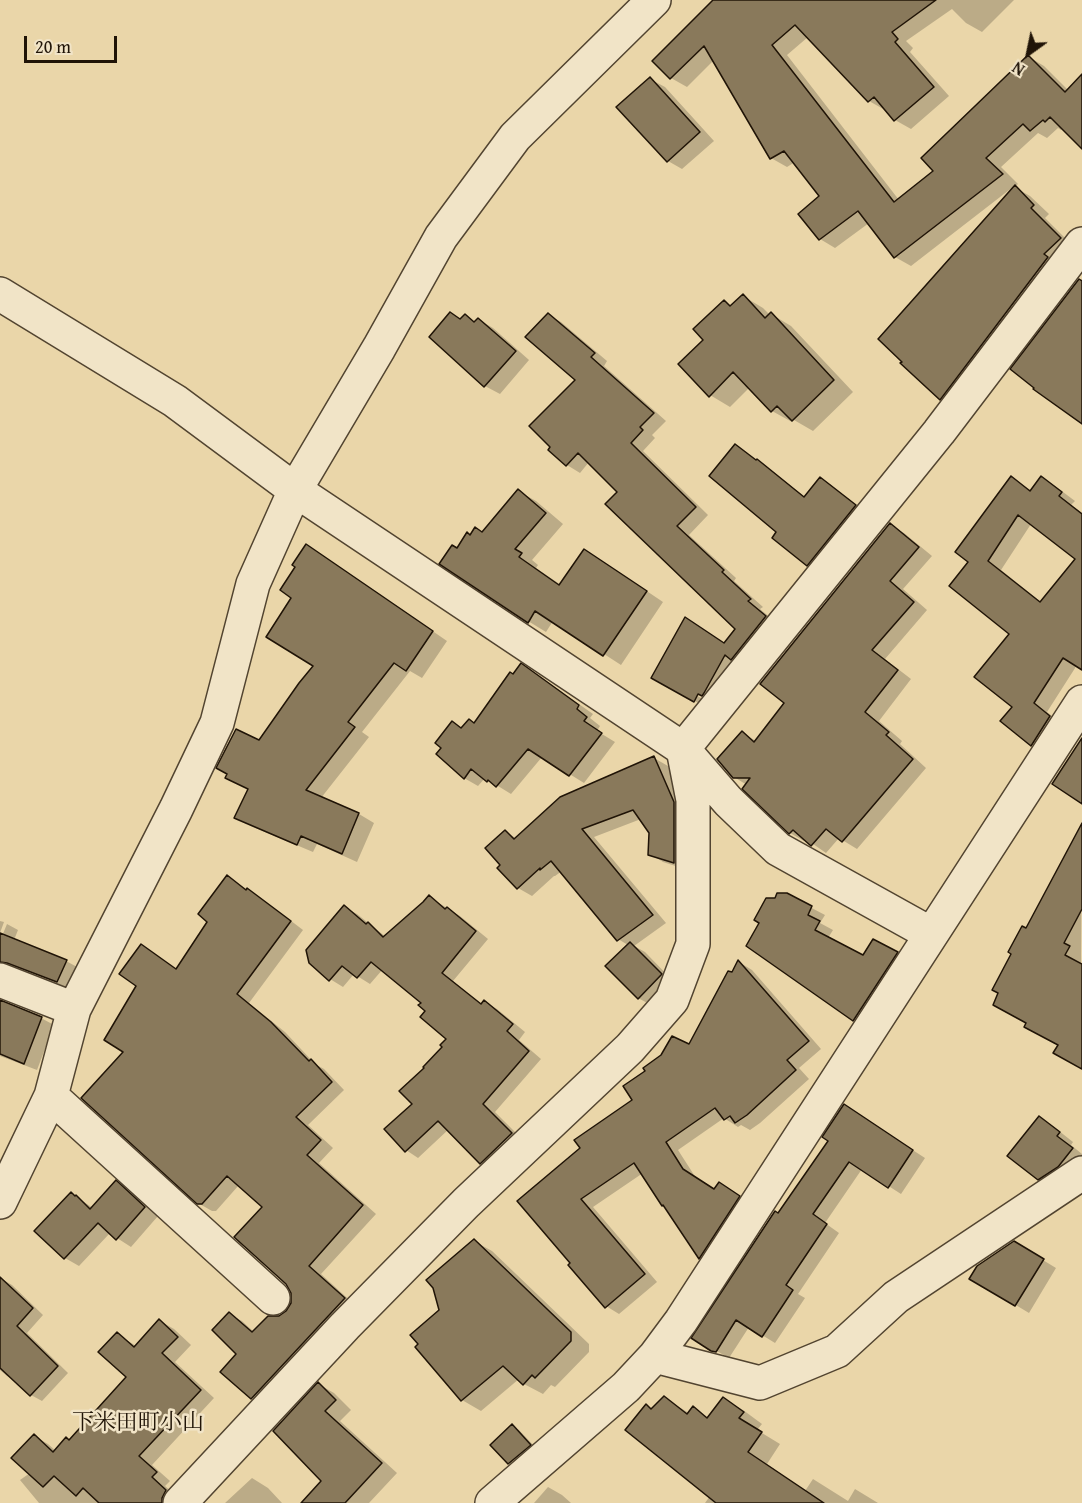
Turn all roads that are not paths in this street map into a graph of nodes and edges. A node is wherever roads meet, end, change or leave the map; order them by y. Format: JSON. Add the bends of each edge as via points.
{"nodes":[{"id":1,"x":654,"y":0,"type":"edge"},
{"id":2,"x":1082,"y":244,"type":"edge"},
{"id":3,"x":0,"y":294,"type":"edge"},
{"id":4,"x":295,"y":490,"type":"junction"},
{"id":5,"x":1082,"y":702,"type":"edge"},
{"id":6,"x":683,"y":749,"type":"junction"},
{"id":7,"x":931,"y":934,"type":"junction"},
{"id":8,"x":0,"y":980,"type":"edge"},
{"id":9,"x":74,"y":1009,"type":"junction"},
{"id":10,"x":51,"y":1096,"type":"junction"},
{"id":11,"x":1082,"y":1173,"type":"edge"},
{"id":12,"x":0,"y":1202,"type":"edge"},
{"id":13,"x":273,"y":1298,"type":"dead end"},
{"id":14,"x":655,"y":1356,"type":"junction"},
{"id":15,"x":180,"y":1503,"type":"edge"},
{"id":16,"x":492,"y":1503,"type":"edge"}],
"edges":[{"from":1,"to":4,"type":"street","via":[[516,137],[441,237]]},
{"from":2,"to":6,"type":"street","via":[[939,432]]},
{"from":3,"to":4,"type":"street","via":[[175,401]]},
{"from":4,"to":6,"type":"street"},
{"from":4,"to":9,"type":"street","via":[[253,584],[217,723]]},
{"from":5,"to":7,"type":"street"},
{"from":6,"to":7,"type":"street","via":[[728,801],[778,849]]},
{"from":6,"to":15,"type":"street","via":[[693,800],[693,944],[672,1000],[630,1048],[466,1203],[345,1326]]},
{"from":7,"to":14,"type":"street"},
{"from":8,"to":9,"type":"street"},
{"from":9,"to":10,"type":"street"},
{"from":10,"to":12,"type":"street"},
{"from":10,"to":13,"type":"street"},
{"from":11,"to":14,"type":"street","via":[[896,1297],[837,1351],[760,1383]]},
{"from":14,"to":16,"type":"street","via":[[626,1388]]}]}
